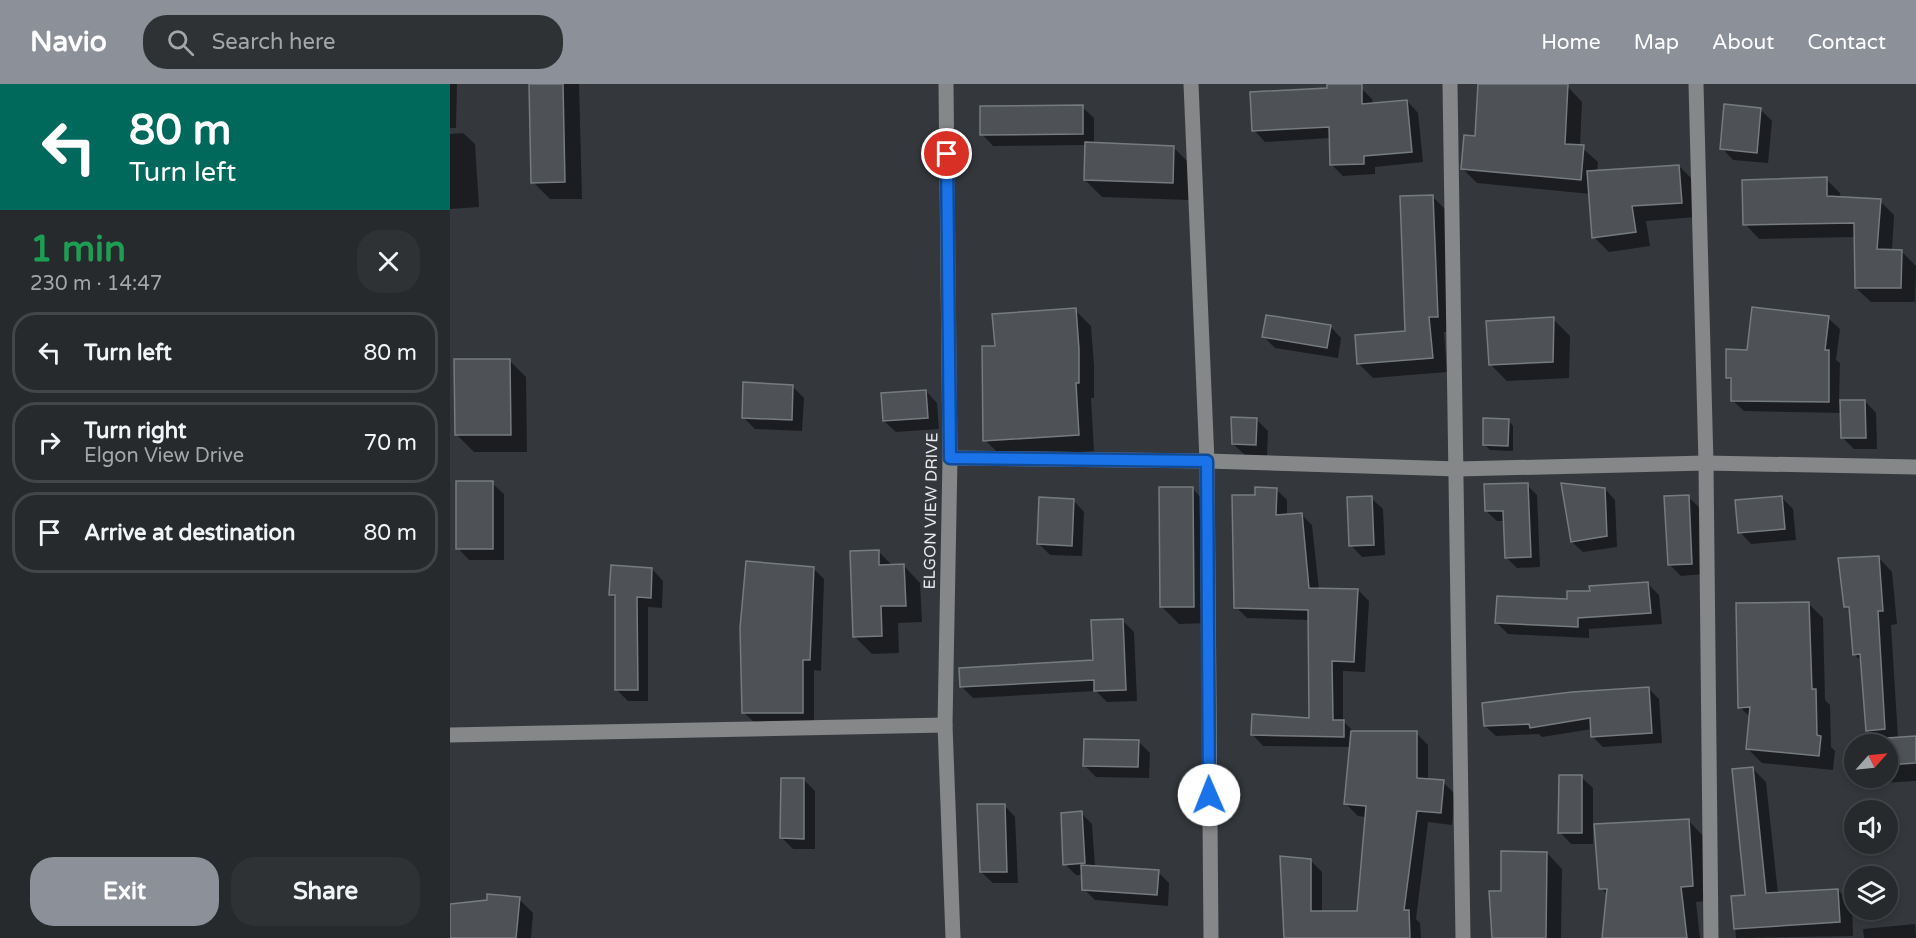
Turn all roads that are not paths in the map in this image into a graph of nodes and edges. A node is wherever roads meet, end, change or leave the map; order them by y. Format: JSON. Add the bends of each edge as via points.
{"nodes":[{"id":1,"x":946,"y":84,"type":"edge"},
{"id":2,"x":1191,"y":84,"type":"edge"},
{"id":3,"x":1450,"y":84,"type":"edge"},
{"id":4,"x":1696,"y":84,"type":"edge"},
{"id":5,"x":950,"y":458,"type":"junction"},
{"id":6,"x":1207,"y":461,"type":"junction"},
{"id":7,"x":1706,"y":463,"type":"junction"},
{"id":8,"x":1916,"y":467,"type":"edge"},
{"id":9,"x":1458,"y":469,"type":"junction"},
{"id":10,"x":945,"y":725,"type":"junction"},
{"id":11,"x":450,"y":735,"type":"edge"},
{"id":12,"x":953,"y":938,"type":"edge"},
{"id":13,"x":1211,"y":938,"type":"edge"},
{"id":14,"x":1463,"y":938,"type":"edge"},
{"id":15,"x":1711,"y":938,"type":"edge"}],
"edges":[{"from":1,"to":5,"type":"street","name":"ELGON VIEW DRIVE"},
{"from":2,"to":6,"type":"street"},
{"from":3,"to":9,"type":"street"},
{"from":4,"to":7,"type":"street"},
{"from":5,"to":6,"type":"street"},
{"from":5,"to":10,"type":"street","name":"ELGON VIEW DRIVE"},
{"from":6,"to":9,"type":"street"},
{"from":6,"to":13,"type":"street"},
{"from":7,"to":8,"type":"street"},
{"from":7,"to":9,"type":"street"},
{"from":7,"to":15,"type":"street"},
{"from":9,"to":14,"type":"street"},
{"from":10,"to":11,"type":"street"},
{"from":10,"to":12,"type":"street","name":"ELGON VIEW DRIVE"}]}
